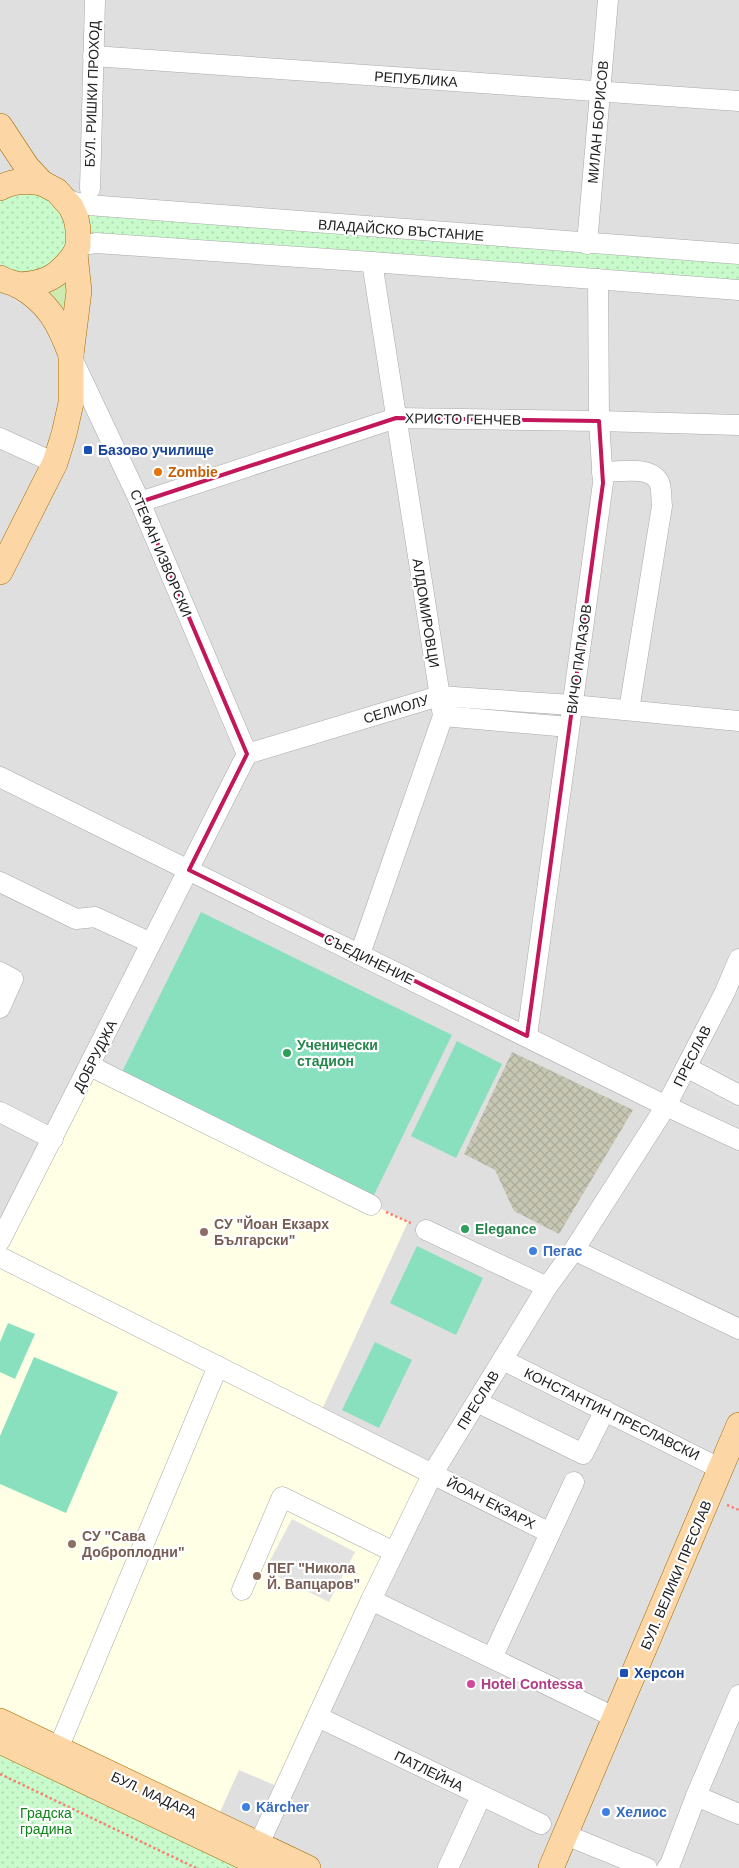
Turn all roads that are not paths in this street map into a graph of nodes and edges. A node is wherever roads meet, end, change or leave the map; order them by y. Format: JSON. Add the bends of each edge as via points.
{"nodes":[{"id":1,"x":95,"y":0,"type":"edge"},
{"id":2,"x":608,"y":0,"type":"edge"},
{"id":3,"x":93,"y":56,"type":"junction"},
{"id":4,"x":601,"y":91,"type":"junction"},
{"id":5,"x":739,"y":101,"type":"edge"},
{"id":6,"x":0,"y":126,"type":"edge"},
{"id":7,"x":0,"y":140,"type":"edge"},
{"id":8,"x":0,"y":162,"type":"edge"},
{"id":9,"x":42,"y":183,"type":"junction"},
{"id":10,"x":0,"y":188,"type":"edge"},
{"id":11,"x":90,"y":189,"type":"dead end"},
{"id":12,"x":64,"y":198,"type":"junction"},
{"id":13,"x":587,"y":244,"type":"junction"},
{"id":14,"x":76,"y":250,"type":"junction"},
{"id":15,"x":739,"y":254,"type":"edge"},
{"id":16,"x":372,"y":262,"type":"junction"},
{"id":17,"x":598,"y":279,"type":"junction"},
{"id":18,"x":8,"y":281,"type":"edge"},
{"id":19,"x":739,"y":290,"type":"edge"},
{"id":20,"x":71,"y":355,"type":"junction"},
{"id":21,"x":396,"y":418,"type":"junction"},
{"id":22,"x":599,"y":421,"type":"junction"},
{"id":23,"x":739,"y":425,"type":"edge"},
{"id":24,"x":0,"y":438,"type":"edge"},
{"id":25,"x":55,"y":463,"type":"junction"},
{"id":26,"x":602,"y":472,"type":"junction"},
{"id":27,"x":140,"y":502,"type":"junction"},
{"id":28,"x":0,"y":572,"type":"edge"},
{"id":29,"x":439,"y":696,"type":"junction"},
{"id":30,"x":572,"y":705,"type":"junction"},
{"id":31,"x":629,"y":710,"type":"junction"},
{"id":32,"x":443,"y":716,"type":"junction"},
{"id":33,"x":739,"y":721,"type":"edge"},
{"id":34,"x":569,"y":727,"type":"junction"},
{"id":35,"x":247,"y":754,"type":"junction"},
{"id":36,"x":0,"y":777,"type":"edge"},
{"id":37,"x":189,"y":870,"type":"junction"},
{"id":38,"x":0,"y":882,"type":"edge"},
{"id":39,"x":151,"y":943,"type":"junction"},
{"id":40,"x":360,"y":954,"type":"junction"},
{"id":41,"x":739,"y":959,"type":"edge"},
{"id":42,"x":0,"y":972,"type":"edge"},
{"id":43,"x":0,"y":1008,"type":"edge"},
{"id":44,"x":527,"y":1036,"type":"junction"},
{"id":45,"x":90,"y":1066,"type":"junction"},
{"id":46,"x":686,"y":1067,"type":"junction"},
{"id":47,"x":739,"y":1095,"type":"edge"},
{"id":48,"x":666,"y":1106,"type":"junction"},
{"id":49,"x":0,"y":1112,"type":"edge"},
{"id":50,"x":53,"y":1139,"type":"junction"},
{"id":51,"x":739,"y":1140,"type":"edge"},
{"id":52,"x":371,"y":1205,"type":"road end"},
{"id":53,"x":426,"y":1230,"type":"road end"},
{"id":54,"x":0,"y":1242,"type":"edge"},
{"id":55,"x":574,"y":1250,"type":"junction"},
{"id":56,"x":0,"y":1257,"type":"edge"},
{"id":57,"x":547,"y":1288,"type":"junction"},
{"id":58,"x":739,"y":1329,"type":"edge"},
{"id":59,"x":503,"y":1360,"type":"junction"},
{"id":60,"x":218,"y":1366,"type":"junction"},
{"id":61,"x":477,"y":1402,"type":"junction"},
{"id":62,"x":605,"y":1410,"type":"junction"},
{"id":63,"x":736,"y":1439,"type":"edge"},
{"id":64,"x":721,"y":1469,"type":"junction"},
{"id":65,"x":433,"y":1473,"type":"junction"},
{"id":66,"x":574,"y":1482,"type":"dead end"},
{"id":67,"x":550,"y":1533,"type":"junction"},
{"id":68,"x":394,"y":1552,"type":"junction"},
{"id":69,"x":242,"y":1590,"type":"dead end"},
{"id":70,"x":371,"y":1600,"type":"junction"},
{"id":71,"x":492,"y":1658,"type":"junction"},
{"id":72,"x":739,"y":1696,"type":"edge"},
{"id":73,"x":318,"y":1717,"type":"junction"},
{"id":74,"x":616,"y":1718,"type":"junction"},
{"id":75,"x":0,"y":1721,"type":"edge"},
{"id":76,"x":0,"y":1740,"type":"edge"},
{"id":77,"x":58,"y":1749,"type":"junction"},
{"id":78,"x":481,"y":1796,"type":"junction"},
{"id":79,"x":696,"y":1796,"type":"junction"},
{"id":80,"x":739,"y":1814,"type":"edge"},
{"id":81,"x":541,"y":1824,"type":"dead end"},
{"id":82,"x":566,"y":1836,"type":"junction"},
{"id":83,"x":259,"y":1858,"type":"edge"},
{"id":84,"x":308,"y":1868,"type":"edge"},
{"id":85,"x":448,"y":1868,"type":"edge"},
{"id":86,"x":551,"y":1868,"type":"edge"},
{"id":87,"x":555,"y":1868,"type":"edge"},
{"id":88,"x":647,"y":1868,"type":"edge"},
{"id":89,"x":667,"y":1868,"type":"edge"}],
"edges":[{"from":1,"to":3,"type":"street","name":"БУЛ. РИШКИ ПРОХОД"},
{"from":2,"to":4,"type":"street","name":"МИЛАН БОРИСОВ"},
{"from":3,"to":4,"type":"street","name":"РЕПУБЛИКА"},
{"from":3,"to":11,"type":"street","name":"БУЛ. РИШКИ ПРОХОД"},
{"from":4,"to":5,"type":"street","name":"РЕПУБЛИКА"},
{"from":4,"to":13,"type":"street","name":"МИЛАН БОРИСОВ"},
{"from":6,"to":9,"type":"main road"},
{"from":7,"to":8,"type":"main road"},
{"from":9,"to":10,"type":"main road","via":[[25,180],[7,183]]},
{"from":9,"to":12,"type":"main road"},
{"from":12,"to":13,"type":"street","name":"ВЛАДАЙСКО ВЪСТАНИЕ","via":[[88,206]]},
{"from":12,"to":14,"type":"main road","via":[[76,218]]},
{"from":13,"to":15,"type":"street","name":"ВЛАДАЙСКО ВЪСТАНИЕ"},
{"from":14,"to":16,"type":"street","via":[[96,243]]},
{"from":14,"to":18,"type":"main road","via":[[61,272],[51,278],[34,284]]},
{"from":14,"to":20,"type":"main road","via":[[79,291]]},
{"from":16,"to":17,"type":"street"},
{"from":16,"to":21,"type":"street","name":"АЛДОМИРОВЦИ"},
{"from":17,"to":19,"type":"street"},
{"from":17,"to":22,"type":"street","name":"ВИЧО ПАПАЗОВ"},
{"from":18,"to":20,"type":"main road","via":[[46,306],[61,329]]},
{"from":20,"to":25,"type":"main road","via":[[71,403]]},
{"from":20,"to":27,"type":"street","name":"СТЕФАН ИЗВОРСКИ"},
{"from":21,"to":22,"type":"street","name":"ХРИСТО ГЕНЧЕВ"},
{"from":21,"to":27,"type":"street","name":"ХРИСТО ГЕНЧЕВ"},
{"from":21,"to":29,"type":"street","name":"АЛДОМИРОВЦИ"},
{"from":22,"to":23,"type":"street","name":"ХРИСТО ГЕНЧЕВ"},
{"from":22,"to":26,"type":"street","name":"ВИЧО ПАПАЗОВ"},
{"from":24,"to":25,"type":"street"},
{"from":25,"to":28,"type":"main road"},
{"from":26,"to":30,"type":"street","name":"ВИЧО ПАПАЗОВ","via":[[602,492]]},
{"from":26,"to":31,"type":"street","via":[[653,474],[660,483],[662,506]]},
{"from":27,"to":35,"type":"street","name":"СТЕФАН ИЗВОРСКИ"},
{"from":29,"to":30,"type":"street","name":"СЕЛИОЛУ"},
{"from":29,"to":32,"type":"street","name":"АЛДОМИРОВЦИ"},
{"from":29,"to":35,"type":"street","name":"СЕЛИОЛУ"},
{"from":30,"to":31,"type":"street","name":"СЕЛИОЛУ"},
{"from":30,"to":34,"type":"street","name":"ВИЧО ПАПАЗОВ"},
{"from":31,"to":33,"type":"street","name":"СЕЛИОЛУ"},
{"from":32,"to":34,"type":"street"},
{"from":32,"to":40,"type":"street"},
{"from":34,"to":44,"type":"street","name":"ВИЧО ПАПАЗОВ"},
{"from":35,"to":37,"type":"street"},
{"from":36,"to":37,"type":"street","name":"СЪЕДИНЕНИЕ"},
{"from":37,"to":39,"type":"street","name":"ДОБРУДЖА"},
{"from":37,"to":40,"type":"street","name":"СЪЕДИНЕНИЕ"},
{"from":38,"to":39,"type":"street","via":[[76,919],[95,917]]},
{"from":39,"to":45,"type":"street","name":"ДОБРУДЖА"},
{"from":40,"to":44,"type":"street","name":"СЪЕДИНЕНИЕ"},
{"from":41,"to":46,"type":"street","name":"ПРЕСЛАВ"},
{"from":42,"to":43,"type":"street","via":[[14,979]]},
{"from":44,"to":48,"type":"street","name":"СЪЕДИНЕНИЕ"},
{"from":45,"to":50,"type":"street","name":"ДОБРУДЖА"},
{"from":45,"to":52,"type":"street"},
{"from":46,"to":47,"type":"street"},
{"from":46,"to":48,"type":"street","name":"ПРЕСЛАВ"},
{"from":48,"to":51,"type":"street","name":"СЪЕДИНЕНИЕ"},
{"from":48,"to":55,"type":"street","name":"ПРЕСЛАВ"},
{"from":49,"to":50,"type":"street"},
{"from":50,"to":54,"type":"street","name":"ДОБРУДЖА"},
{"from":53,"to":57,"type":"street"},
{"from":55,"to":57,"type":"street","name":"ПРЕСЛАВ"},
{"from":55,"to":58,"type":"street"},
{"from":56,"to":60,"type":"street","name":"ЙОАН ЕКЗАРХ"},
{"from":57,"to":59,"type":"street","name":"ПРЕСЛАВ"},
{"from":59,"to":61,"type":"street","name":"ПРЕСЛАВ"},
{"from":59,"to":62,"type":"street","name":"КОНСТАНТИН ПРЕСЛАВСКИ"},
{"from":60,"to":65,"type":"street","name":"ЙОАН ЕКЗАРХ"},
{"from":60,"to":77,"type":"street"},
{"from":61,"to":62,"type":"street","via":[[583,1454]]},
{"from":61,"to":65,"type":"street","name":"ПРЕСЛАВ"},
{"from":62,"to":64,"type":"street","name":"КОНСТАНТИН ПРЕСЛАВСКИ"},
{"from":63,"to":64,"type":"main road","name":"БУЛ. ВЕЛИКИ ПРЕСЛАВ"},
{"from":64,"to":74,"type":"main road","name":"БУЛ. ВЕЛИКИ ПРЕСЛАВ"},
{"from":65,"to":67,"type":"street","name":"ЙОАН ЕКЗАРХ"},
{"from":65,"to":68,"type":"street","name":"ПРЕСЛАВ"},
{"from":66,"to":67,"type":"street"},
{"from":67,"to":71,"type":"street"},
{"from":68,"to":69,"type":"street","via":[[282,1497]]},
{"from":68,"to":70,"type":"street","name":"ПРЕСЛАВ"},
{"from":70,"to":71,"type":"street"},
{"from":70,"to":73,"type":"street","name":"ПРЕСЛАВ"},
{"from":71,"to":74,"type":"street"},
{"from":72,"to":79,"type":"street"},
{"from":73,"to":78,"type":"street","name":"ПАТЛЕЙНА"},
{"from":73,"to":83,"type":"street","name":"ПРЕСЛАВ"},
{"from":74,"to":82,"type":"main road","name":"БУЛ. ВЕЛИКИ ПРЕСЛАВ"},
{"from":75,"to":77,"type":"main road","name":"БУЛ. МАДАРА"},
{"from":76,"to":83,"type":"main road","name":"БУЛ. МАДАРА"},
{"from":77,"to":83,"type":"main road","name":"БУЛ. МАДАРА"},
{"from":78,"to":81,"type":"street","name":"ПАТЛЕЙНА"},
{"from":78,"to":85,"type":"street"},
{"from":79,"to":80,"type":"street"},
{"from":79,"to":89,"type":"street"},
{"from":82,"to":86,"type":"main road","name":"БУЛ. ВЕЛИКИ ПРЕСЛАВ"},
{"from":82,"to":87,"type":"main road","name":"БУЛ. ВЕЛИКИ ПРЕСЛАВ"},
{"from":82,"to":88,"type":"street"},
{"from":83,"to":84,"type":"main road","name":"БУЛ. МАДАРА"}]}
